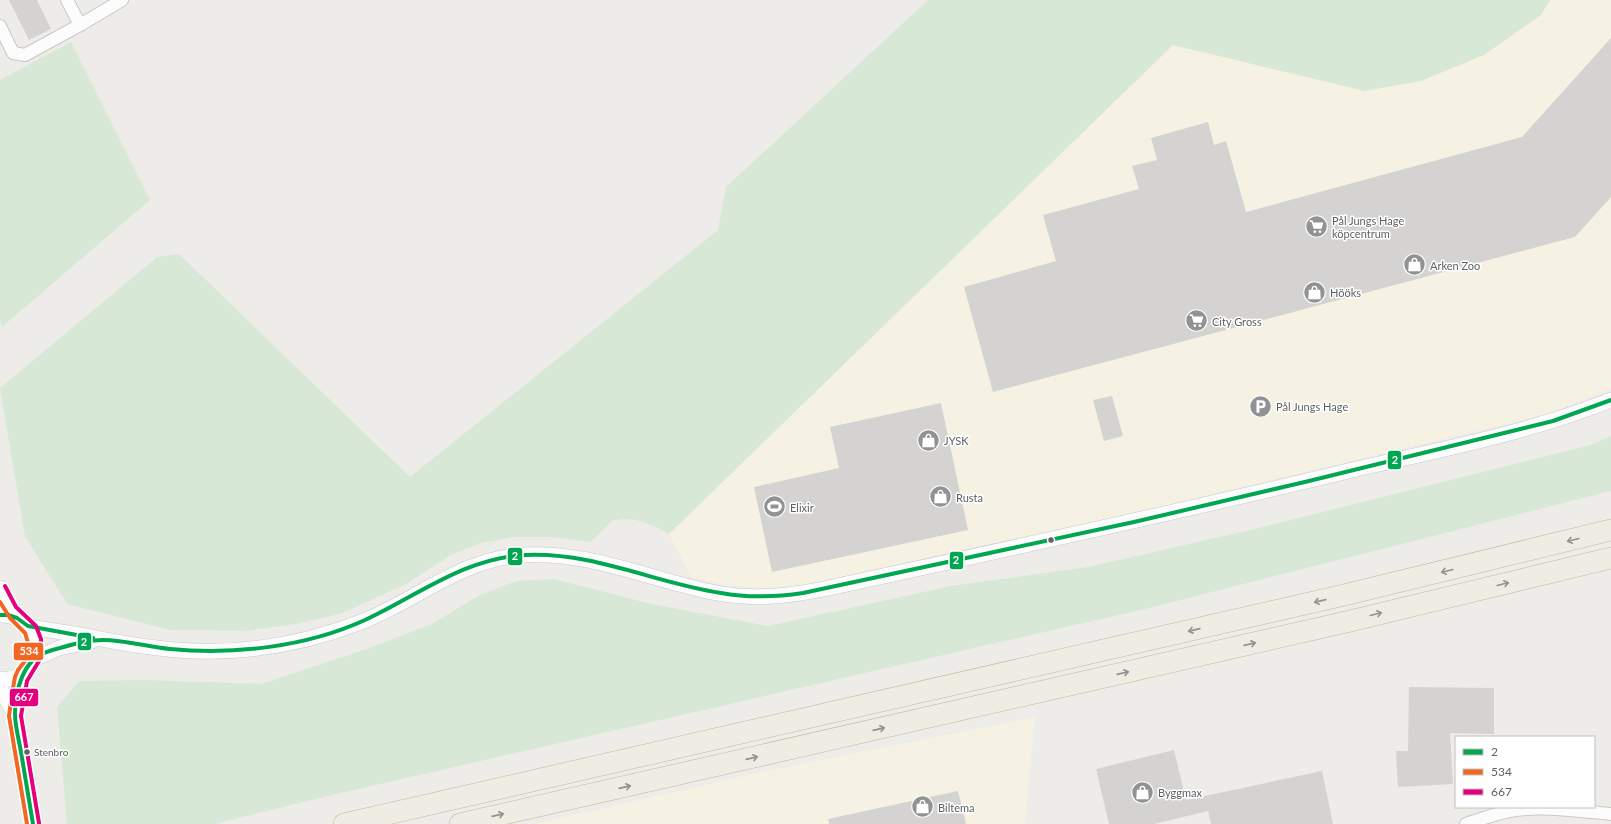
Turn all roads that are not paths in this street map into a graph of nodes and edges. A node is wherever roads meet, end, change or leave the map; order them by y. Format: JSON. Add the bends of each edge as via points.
{"nodes":[{"id":1,"x":67,"y":0,"type":"edge"},
{"id":2,"x":122,"y":0,"type":"edge"},
{"id":3,"x":80,"y":25,"type":"junction"},
{"id":4,"x":0,"y":26,"type":"edge"},
{"id":5,"x":1611,"y":400,"type":"edge"},
{"id":6,"x":1611,"y":530,"type":"edge"},
{"id":7,"x":1611,"y":558,"type":"edge"},
{"id":8,"x":0,"y":588,"type":"edge"},
{"id":9,"x":0,"y":615,"type":"edge"},
{"id":10,"x":22,"y":622,"type":"junction"},
{"id":11,"x":100,"y":640,"type":"junction"},
{"id":12,"x":34,"y":659,"type":"junction"},
{"id":13,"x":24,"y":672,"type":"junction"},
{"id":14,"x":0,"y":678,"type":"edge"},
{"id":15,"x":0,"y":687,"type":"edge"},
{"id":16,"x":15,"y":716,"type":"junction"},
{"id":17,"x":1611,"y":814,"type":"edge"},
{"id":18,"x":33,"y":824,"type":"edge"},
{"id":19,"x":344,"y":824,"type":"edge"},
{"id":20,"x":460,"y":824,"type":"edge"},
{"id":21,"x":1466,"y":824,"type":"edge"}],
"edges":[{"from":1,"to":3,"type":"street"},
{"from":2,"to":3,"type":"street"},
{"from":3,"to":4,"type":"street","via":[[25,55],[13,53]]},
{"from":5,"to":11,"type":"street","via":[[1552,421],[1309,481],[1127,524],[803,593],[762,597],[739,596],[694,588],[582,559],[524,555],[482,562],[458,571],[362,621],[281,645],[243,650],[196,651],[150,648]]},
{"from":6,"to":19,"type":"highway","one_way":true,"via":[[1344,596]]},
{"from":20,"to":7,"type":"highway","one_way":true,"via":[[1346,622]]},
{"from":8,"to":10,"type":"street"},
{"from":9,"to":10,"type":"street","via":[[8,615]]},
{"from":10,"to":11,"type":"street"},
{"from":10,"to":12,"type":"street","via":[[35,639]]},
{"from":11,"to":12,"type":"street","via":[[58,648]]},
{"from":12,"to":13,"type":"street"},
{"from":13,"to":14,"type":"street","via":[[14,677]]},
{"from":13,"to":16,"type":"street","via":[[16,701]]},
{"from":15,"to":16,"type":"street"},
{"from":16,"to":18,"type":"street"},
{"from":17,"to":21,"type":"street","via":[[1557,809],[1516,810]]}]}
